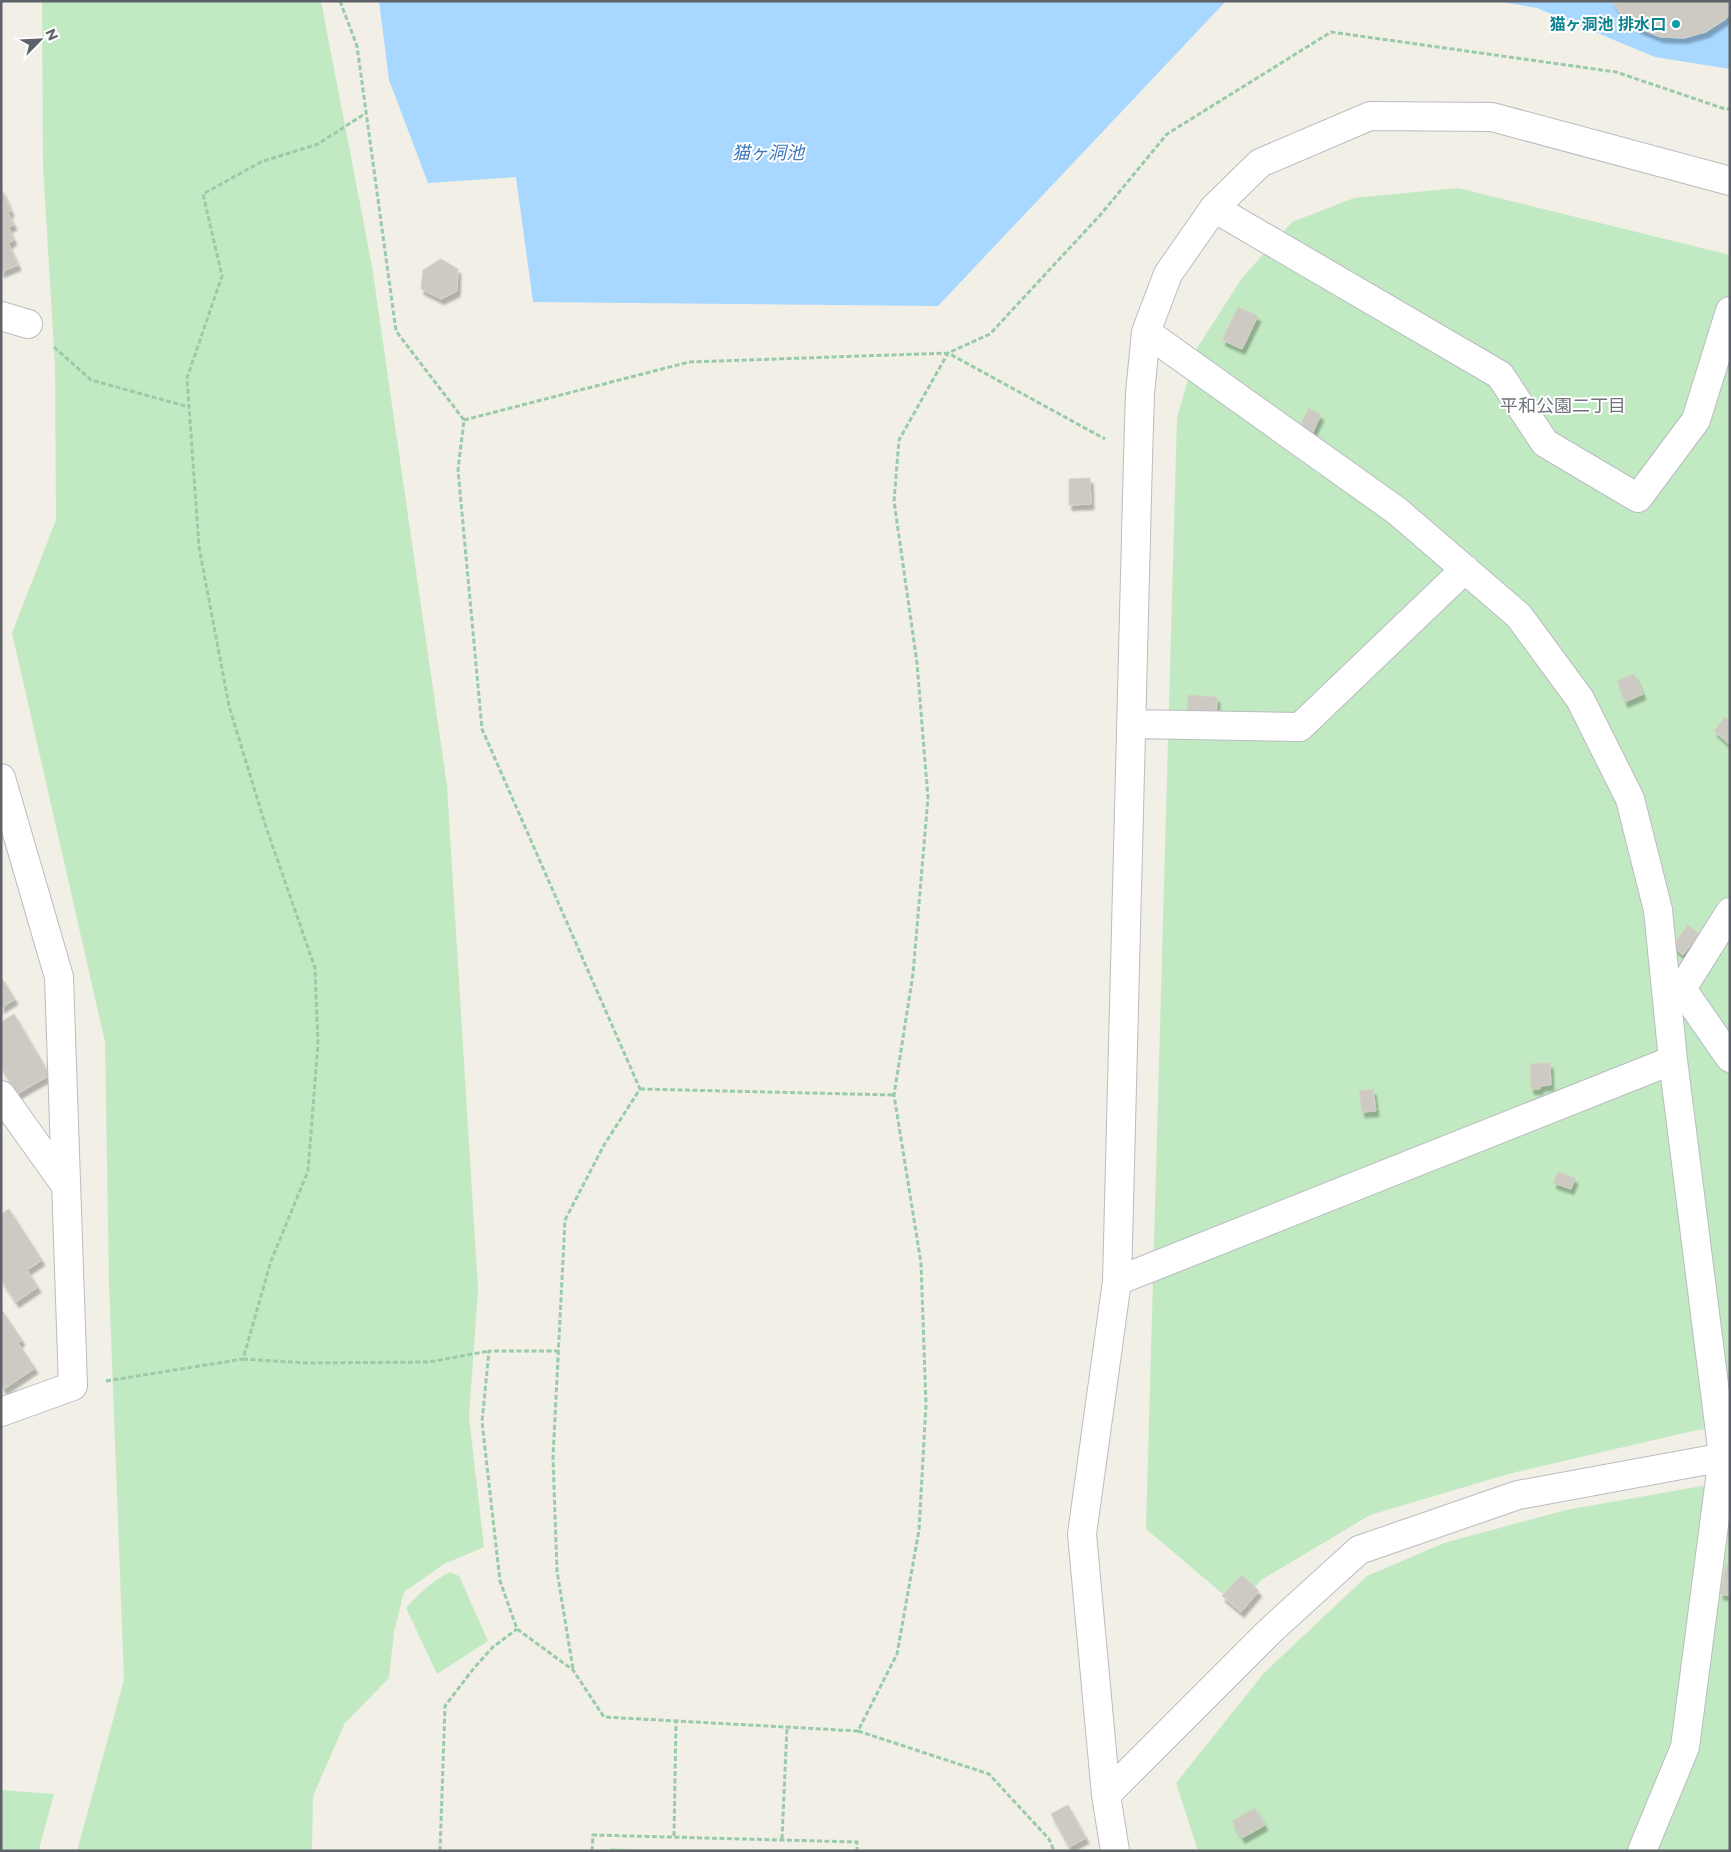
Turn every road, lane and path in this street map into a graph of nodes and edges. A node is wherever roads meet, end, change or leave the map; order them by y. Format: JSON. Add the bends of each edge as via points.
{"nodes":[{"id":1,"x":340,"y":1,"type":"edge"},
{"id":2,"x":1730,"y":110,"type":"edge"},
{"id":3,"x":366,"y":113,"type":"junction"},
{"id":4,"x":1730,"y":181,"type":"edge"},
{"id":5,"x":1214,"y":208,"type":"junction"},
{"id":6,"x":1730,"y":311,"type":"edge"},
{"id":7,"x":1,"y":316,"type":"edge"},
{"id":8,"x":28,"y":324,"type":"joint"},
{"id":9,"x":1146,"y":332,"type":"junction"},
{"id":10,"x":948,"y":353,"type":"junction"},
{"id":11,"x":189,"y":407,"type":"junction"},
{"id":12,"x":464,"y":420,"type":"junction"},
{"id":13,"x":1138,"y":458,"type":"junction"},
{"id":14,"x":1464,"y":569,"type":"junction"},
{"id":15,"x":1131,"y":724,"type":"junction"},
{"id":16,"x":1,"y":778,"type":"edge"},
{"id":17,"x":1730,"y":912,"type":"edge"},
{"id":18,"x":1675,"y":1000,"type":"junction"},
{"id":19,"x":1730,"y":1058,"type":"edge"},
{"id":20,"x":1673,"y":1060,"type":"junction"},
{"id":21,"x":640,"y":1089,"type":"junction"},
{"id":22,"x":1,"y":1095,"type":"edge"},
{"id":23,"x":894,"y":1095,"type":"junction"},
{"id":24,"x":66,"y":1186,"type":"junction"},
{"id":25,"x":1117,"y":1281,"type":"junction"},
{"id":26,"x":489,"y":1351,"type":"junction"},
{"id":27,"x":559,"y":1351,"type":"junction"},
{"id":28,"x":242,"y":1359,"type":"junction"},
{"id":29,"x":73,"y":1386,"type":"junction"},
{"id":30,"x":1,"y":1412,"type":"edge"},
{"id":31,"x":1726,"y":1456,"type":"edge"},
{"id":32,"x":518,"y":1629,"type":"junction"},
{"id":33,"x":573,"y":1670,"type":"junction"},
{"id":34,"x":676,"y":1721,"type":"junction"},
{"id":35,"x":787,"y":1727,"type":"junction"},
{"id":36,"x":858,"y":1731,"type":"junction"},
{"id":37,"x":1106,"y":1796,"type":"junction"},
{"id":38,"x":674,"y":1836,"type":"junction"},
{"id":39,"x":782,"y":1839,"type":"junction"},
{"id":40,"x":440,"y":1851,"type":"edge"},
{"id":41,"x":592,"y":1851,"type":"edge"},
{"id":42,"x":857,"y":1851,"type":"edge"},
{"id":43,"x":1054,"y":1851,"type":"edge"},
{"id":44,"x":1115,"y":1851,"type":"edge"},
{"id":45,"x":1642,"y":1851,"type":"edge"}],
"edges":[{"from":1,"to":3,"type":"path","via":[[357,46]]},
{"from":2,"to":10,"type":"path","via":[[1616,72],[1331,32],[1167,134],[1102,213],[990,334]]},
{"from":3,"to":11,"type":"path","via":[[318,144],[261,162],[203,194],[222,276],[187,378]]},
{"from":3,"to":12,"type":"path","via":[[396,330]]},
{"from":4,"to":5,"type":"street","via":[[1492,117],[1370,116],[1260,163]]},
{"from":5,"to":6,"type":"street","via":[[1500,375],[1546,443],[1638,498],[1696,420]]},
{"from":5,"to":9,"type":"street","via":[[1168,274]]},
{"from":7,"to":8,"type":"street"},
{"from":8,"to":11,"type":"path","via":[[91,380]]},
{"from":9,"to":13,"type":"street"},
{"from":9,"to":14,"type":"street","via":[[1396,511]]},
{"from":10,"to":12,"type":"path","via":[[689,362]]},
{"from":10,"to":13,"type":"path"},
{"from":10,"to":23,"type":"path","via":[[899,440],[894,501],[917,662],[928,798],[913,974]]},
{"from":11,"to":28,"type":"path","via":[[199,547],[229,706],[265,824],[315,968],[318,1044],[308,1171],[271,1261]]},
{"from":12,"to":21,"type":"path","via":[[458,470],[482,729]]},
{"from":13,"to":15,"type":"street"},
{"from":14,"to":15,"type":"street","via":[[1300,727]]},
{"from":14,"to":18,"type":"street","via":[[1519,616],[1580,699],[1630,799],[1658,910]]},
{"from":15,"to":25,"type":"street"},
{"from":16,"to":24,"type":"street","via":[[59,977]]},
{"from":17,"to":18,"type":"street"},
{"from":18,"to":19,"type":"street"},
{"from":18,"to":20,"type":"street"},
{"from":20,"to":25,"type":"street"},
{"from":20,"to":31,"type":"street"},
{"from":21,"to":23,"type":"path"},
{"from":21,"to":27,"type":"path","via":[[604,1145],[565,1220]]},
{"from":22,"to":24,"type":"street"},
{"from":23,"to":36,"type":"path","via":[[920,1263],[926,1414],[919,1530],[897,1654]]},
{"from":24,"to":29,"type":"street"},
{"from":25,"to":37,"type":"street","via":[[1082,1534]]},
{"from":26,"to":27,"type":"path"},
{"from":26,"to":28,"type":"path","via":[[429,1362],[306,1363]]},
{"from":26,"to":32,"type":"path","via":[[482,1422],[500,1581]]},
{"from":27,"to":33,"type":"path","via":[[554,1457],[557,1571]]},
{"from":28,"to":29,"type":"path"},
{"from":29,"to":30,"type":"street"},
{"from":31,"to":37,"type":"street","via":[[1518,1495],[1359,1550],[1270,1631]]},
{"from":31,"to":45,"type":"street","via":[[1685,1747]]},
{"from":32,"to":33,"type":"path"},
{"from":32,"to":40,"type":"path","via":[[493,1647],[445,1706]]},
{"from":33,"to":34,"type":"path","via":[[604,1717]]},
{"from":34,"to":35,"type":"path"},
{"from":34,"to":38,"type":"path"},
{"from":35,"to":36,"type":"path"},
{"from":35,"to":39,"type":"path"},
{"from":36,"to":43,"type":"path","via":[[989,1774],[1049,1839]]},
{"from":37,"to":44,"type":"street"},
{"from":38,"to":39,"type":"path"},
{"from":38,"to":41,"type":"path","via":[[593,1835]]},
{"from":39,"to":42,"type":"path","via":[[857,1842]]}]}
